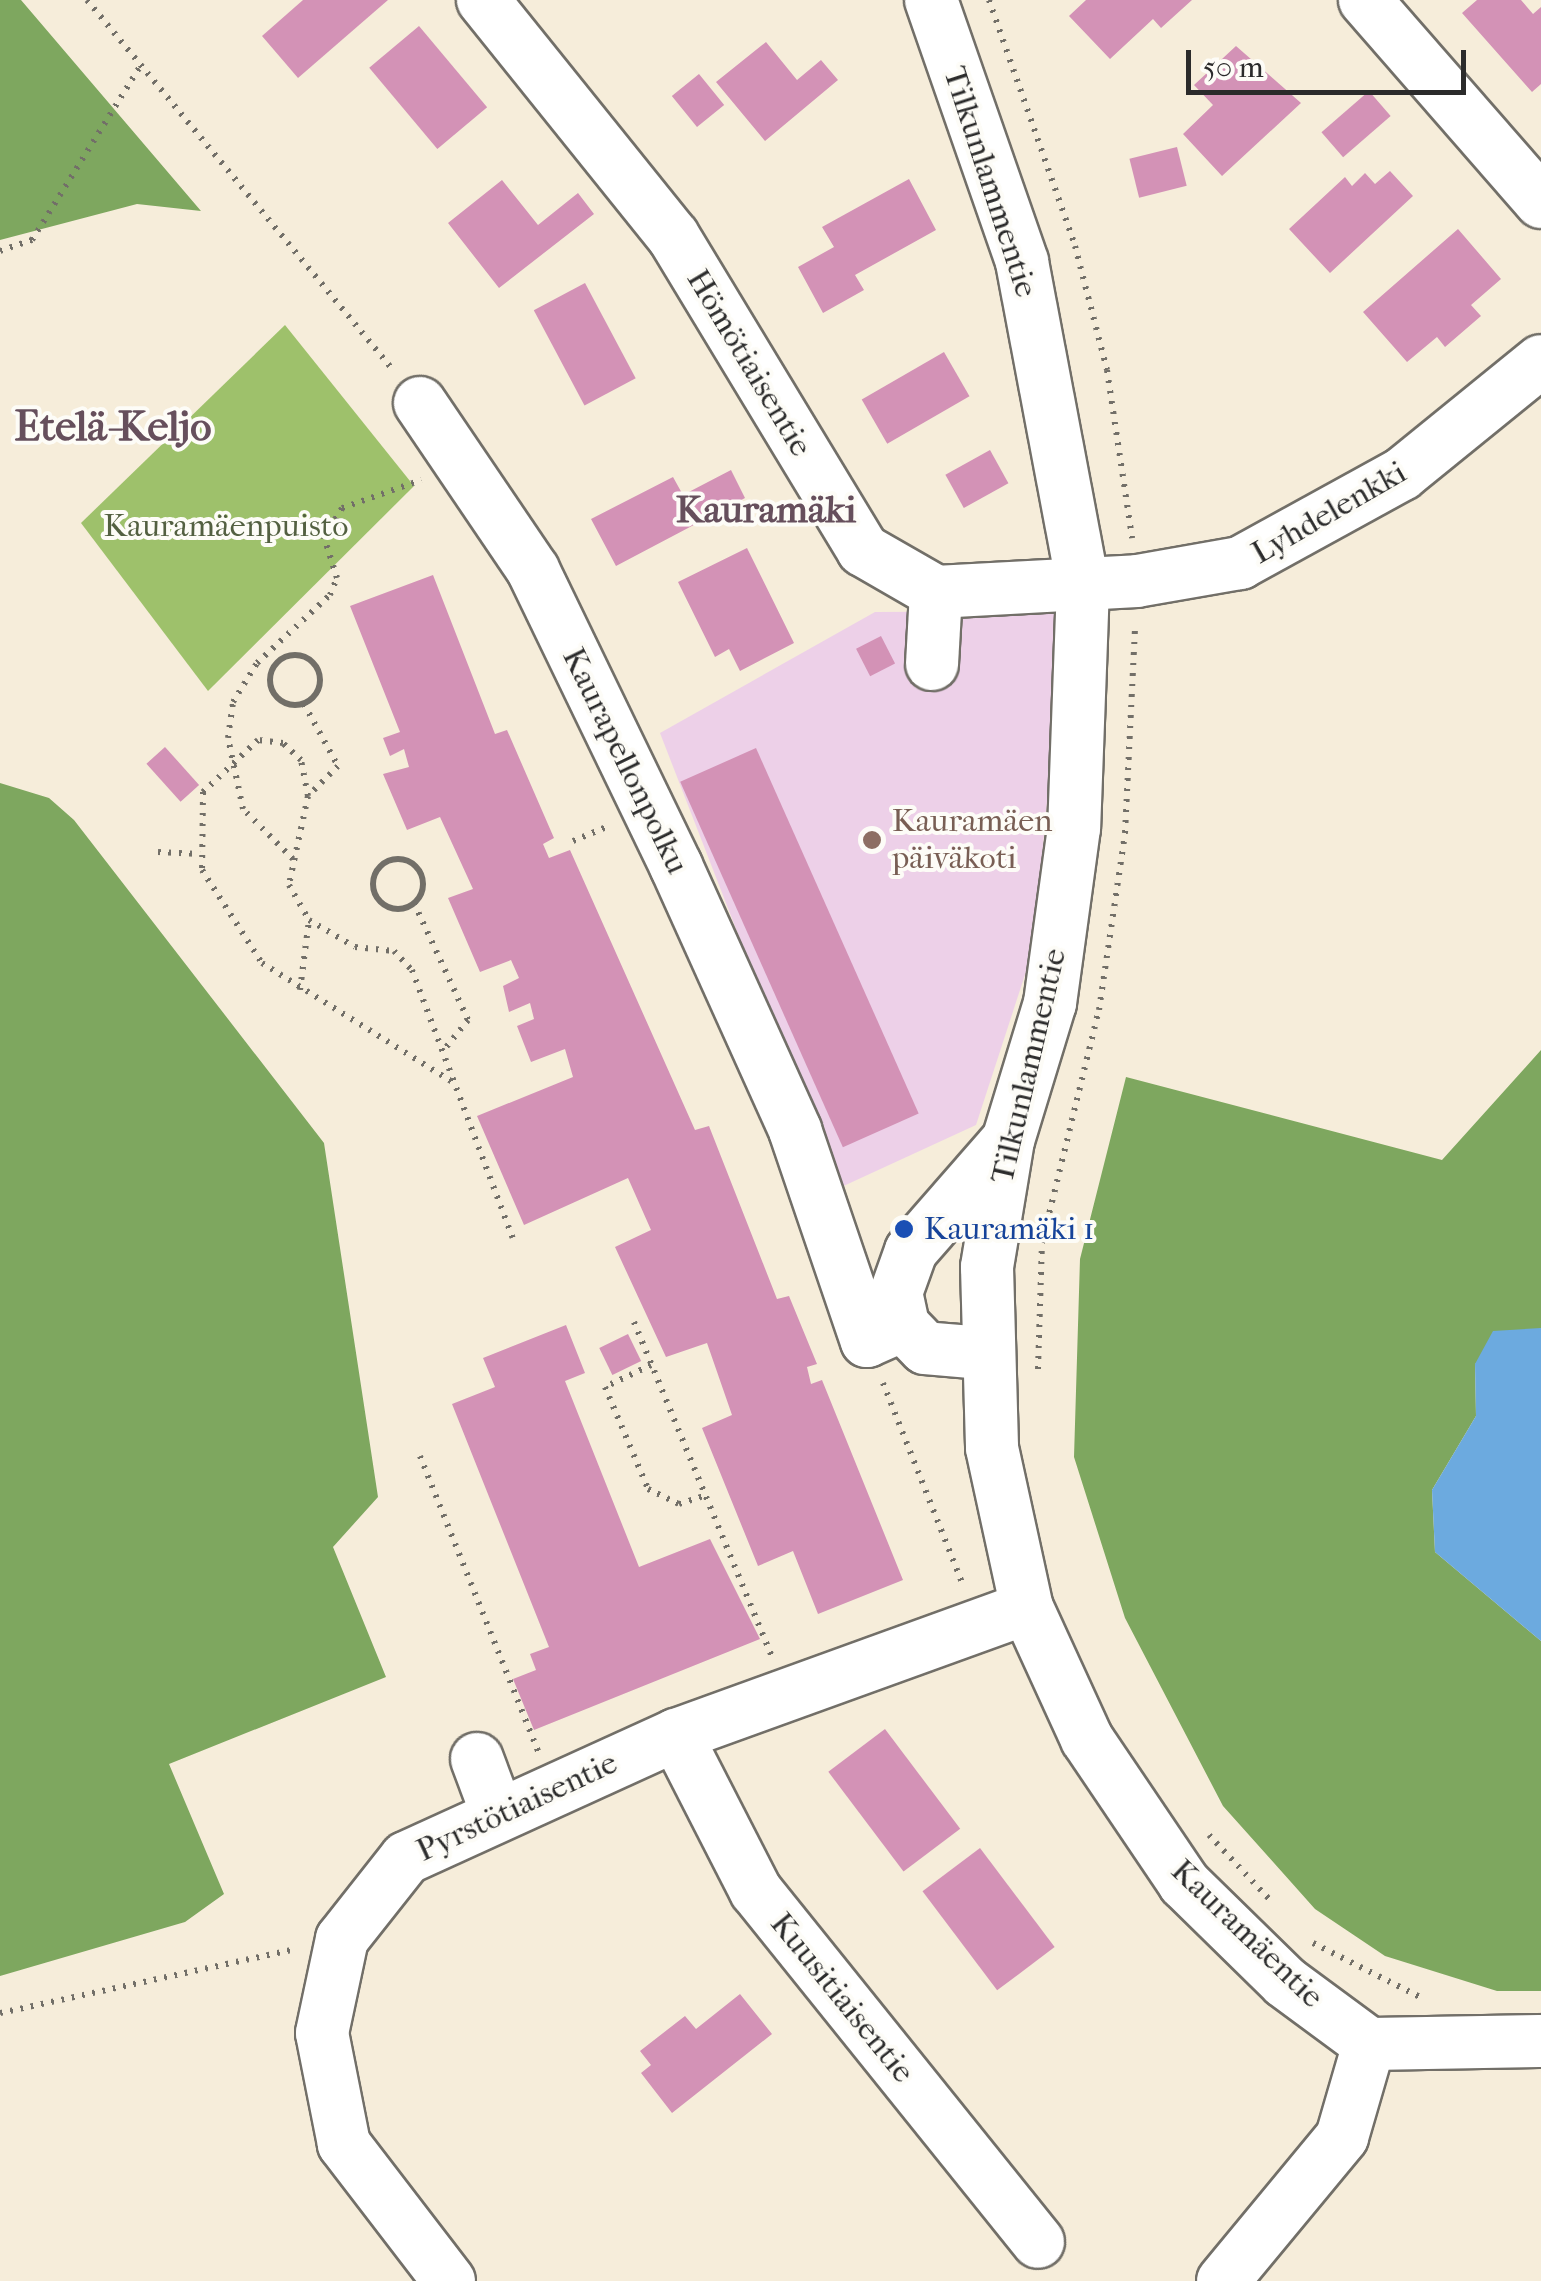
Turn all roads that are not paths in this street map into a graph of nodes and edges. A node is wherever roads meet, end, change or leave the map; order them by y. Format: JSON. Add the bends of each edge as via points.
{"nodes":[{"id":1,"x":483,"y":0,"type":"edge"},
{"id":2,"x":931,"y":0,"type":"edge"},
{"id":3,"x":1365,"y":0,"type":"edge"},
{"id":4,"x":1541,"y":202,"type":"edge"},
{"id":5,"x":1541,"y":361,"type":"edge"},
{"id":6,"x":420,"y":403,"type":"road end"},
{"id":7,"x":1082,"y":586,"type":"junction"},
{"id":8,"x":936,"y":592,"type":"junction"},
{"id":9,"x":932,"y":664,"type":"dead end"},
{"id":10,"x":1008,"y":1140,"type":"junction"},
{"id":11,"x":884,"y":1333,"type":"junction"},
{"id":12,"x":983,"y":1353,"type":"junction"},
{"id":13,"x":1027,"y":1608,"type":"junction"},
{"id":14,"x":676,"y":1735,"type":"junction"},
{"id":15,"x":477,"y":1759,"type":"dead end"},
{"id":16,"x":496,"y":1810,"type":"junction"},
{"id":17,"x":1541,"y":2041,"type":"edge"},
{"id":18,"x":1369,"y":2044,"type":"junction"},
{"id":19,"x":1038,"y":2242,"type":"dead end"},
{"id":20,"x":449,"y":2281,"type":"edge"},
{"id":21,"x":1223,"y":2281,"type":"edge"}],
"edges":[{"from":1,"to":8,"type":"street","name":"Hömötiaisentie","via":[[673,236],[862,550]]},
{"from":2,"to":7,"type":"street","name":"Tilkunlammentie","via":[[1022,262]]},
{"from":3,"to":4,"type":"street"},
{"from":5,"to":7,"type":"street","name":"Lyhdelenkki","via":[[1402,474],[1240,564]]},
{"from":6,"to":11,"type":"street","name":"Kaurapellonpolku","via":[[533,570],[676,866]]},
{"from":7,"to":8,"type":"street"},
{"from":7,"to":10,"type":"street","name":"Tilkunlammentie","via":[[1071,848],[1050,1003]]},
{"from":8,"to":9,"type":"street"},
{"from":10,"to":11,"type":"street","via":[[911,1251]]},
{"from":10,"to":12,"type":"street","name":"Tilkunlammentie"},
{"from":11,"to":12,"type":"street","via":[[925,1348]]},
{"from":12,"to":13,"type":"street","name":"Tilkunlammentie","via":[[992,1448]]},
{"from":13,"to":14,"type":"street","name":"Pyrstötiaisentie"},
{"from":13,"to":18,"type":"street","name":"Kauramäentie","via":[[1087,1739],[1184,1883],[1286,1982]]},
{"from":14,"to":16,"type":"street","name":"Pyrstötiaisentie"},
{"from":14,"to":19,"type":"street","name":"Kuusitiaisentie","via":[[756,1892]]},
{"from":15,"to":16,"type":"street"},
{"from":16,"to":20,"type":"street","name":"Pyrstötiaisentie","via":[[406,1858],[342,1940],[322,2033],[344,2144]]},
{"from":17,"to":18,"type":"street"},
{"from":18,"to":21,"type":"street","via":[[1342,2137]]}]}
